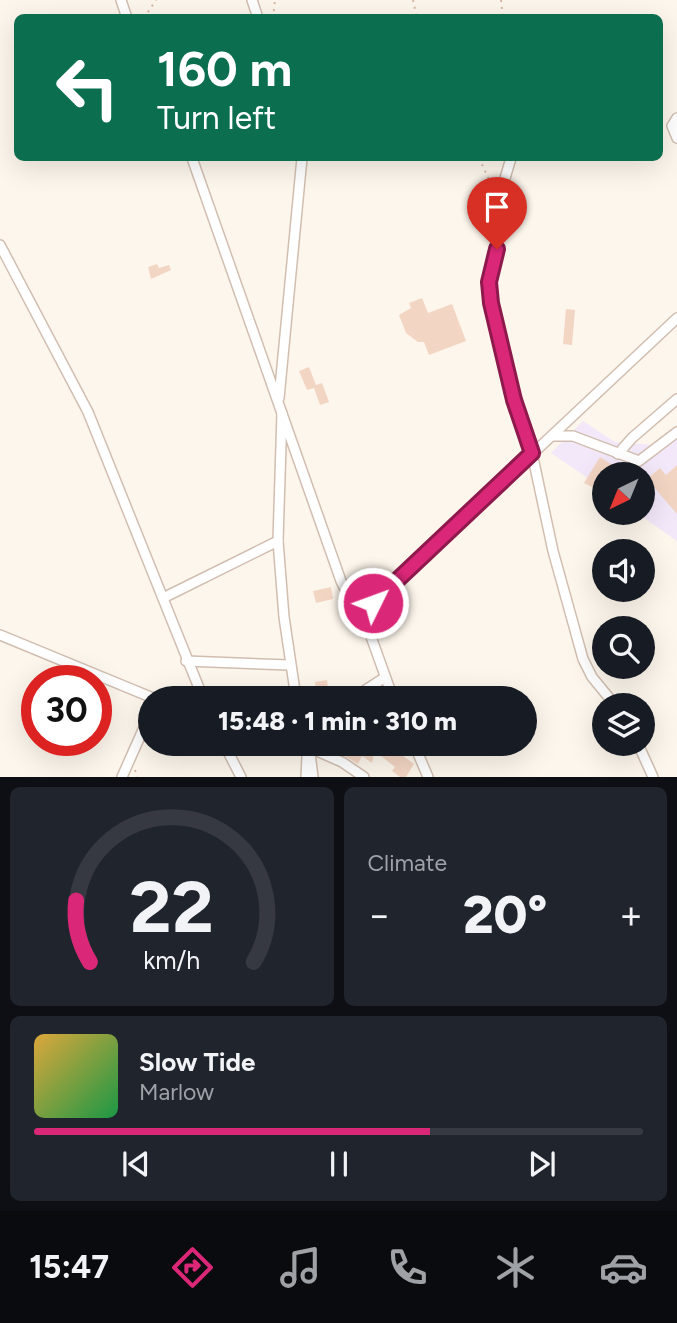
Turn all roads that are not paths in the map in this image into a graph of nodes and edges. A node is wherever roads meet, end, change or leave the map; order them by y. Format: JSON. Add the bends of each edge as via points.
{"nodes":[{"id":1,"x":677,"y":118,"type":"edge"},
{"id":2,"x":677,"y":138,"type":"edge"},
{"id":3,"x":193,"y":161,"type":"edge"},
{"id":4,"x":302,"y":161,"type":"edge"},
{"id":5,"x":510,"y":161,"type":"edge"},
{"id":6,"x":0,"y":245,"type":"edge"},
{"id":7,"x":677,"y":318,"type":"edge"},
{"id":8,"x":677,"y":399,"type":"edge"},
{"id":9,"x":279,"y":400,"type":"junction"},
{"id":10,"x":283,"y":412,"type":"junction"},
{"id":11,"x":677,"y":432,"type":"edge"},
{"id":12,"x":552,"y":436,"type":"junction"},
{"id":13,"x":532,"y":453,"type":"junction"},
{"id":14,"x":618,"y":454,"type":"junction"},
{"id":15,"x":278,"y":541,"type":"junction"},
{"id":16,"x":163,"y":598,"type":"junction"},
{"id":17,"x":360,"y":606,"type":"junction"},
{"id":18,"x":0,"y":635,"type":"edge"},
{"id":19,"x":186,"y":661,"type":"junction"},
{"id":20,"x":289,"y":665,"type":"junction"},
{"id":21,"x":384,"y":678,"type":"junction"},
{"id":22,"x":197,"y":686,"type":"edge"},
{"id":23,"x":293,"y":686,"type":"edge"},
{"id":24,"x":372,"y":686,"type":"edge"},
{"id":25,"x":388,"y":686,"type":"edge"},
{"id":26,"x":138,"y":691,"type":"edge"},
{"id":27,"x":605,"y":693,"type":"edge"},
{"id":28,"x":138,"y":741,"type":"edge"},
{"id":29,"x":230,"y":756,"type":"edge"},
{"id":30,"x":307,"y":756,"type":"edge"},
{"id":31,"x":310,"y":756,"type":"edge"},
{"id":32,"x":327,"y":756,"type":"edge"},
{"id":33,"x":419,"y":756,"type":"edge"},
{"id":34,"x":643,"y":756,"type":"edge"},
{"id":35,"x":122,"y":777,"type":"edge"},
{"id":36,"x":241,"y":777,"type":"edge"},
{"id":37,"x":306,"y":777,"type":"edge"},
{"id":38,"x":313,"y":777,"type":"edge"},
{"id":39,"x":364,"y":777,"type":"edge"},
{"id":40,"x":429,"y":777,"type":"edge"},
{"id":41,"x":653,"y":777,"type":"edge"}],
"edges":[{"from":1,"to":2,"type":"street","via":[[672,126]]},
{"from":3,"to":9,"type":"street"},
{"from":4,"to":9,"type":"street"},
{"from":5,"to":13,"type":"street","via":[[498,202],[497,249],[489,282],[514,400]]},
{"from":6,"to":16,"type":"street","via":[[88,412]]},
{"from":7,"to":12,"type":"street"},
{"from":8,"to":14,"type":"street"},
{"from":9,"to":10,"type":"street"},
{"from":10,"to":15,"type":"street"},
{"from":10,"to":17,"type":"street","via":[[341,581]]},
{"from":11,"to":14,"type":"street","via":[[647,458],[635,461]]},
{"from":12,"to":13,"type":"street"},
{"from":12,"to":14,"type":"street","via":[[573,436]]},
{"from":13,"to":17,"type":"street","via":[[381,596]]},
{"from":13,"to":27,"type":"street","via":[[583,659]]},
{"from":15,"to":16,"type":"street"},
{"from":15,"to":20,"type":"street"},
{"from":16,"to":19,"type":"street"},
{"from":17,"to":21,"type":"street"},
{"from":18,"to":26,"type":"street"},
{"from":19,"to":20,"type":"street"},
{"from":19,"to":22,"type":"street"},
{"from":20,"to":23,"type":"street"},
{"from":21,"to":24,"type":"street"},
{"from":21,"to":25,"type":"street"},
{"from":28,"to":35,"type":"street"},
{"from":29,"to":36,"type":"street"},
{"from":30,"to":37,"type":"street"},
{"from":31,"to":38,"type":"street"},
{"from":32,"to":39,"type":"street"},
{"from":33,"to":40,"type":"street"},
{"from":34,"to":41,"type":"street"}]}
